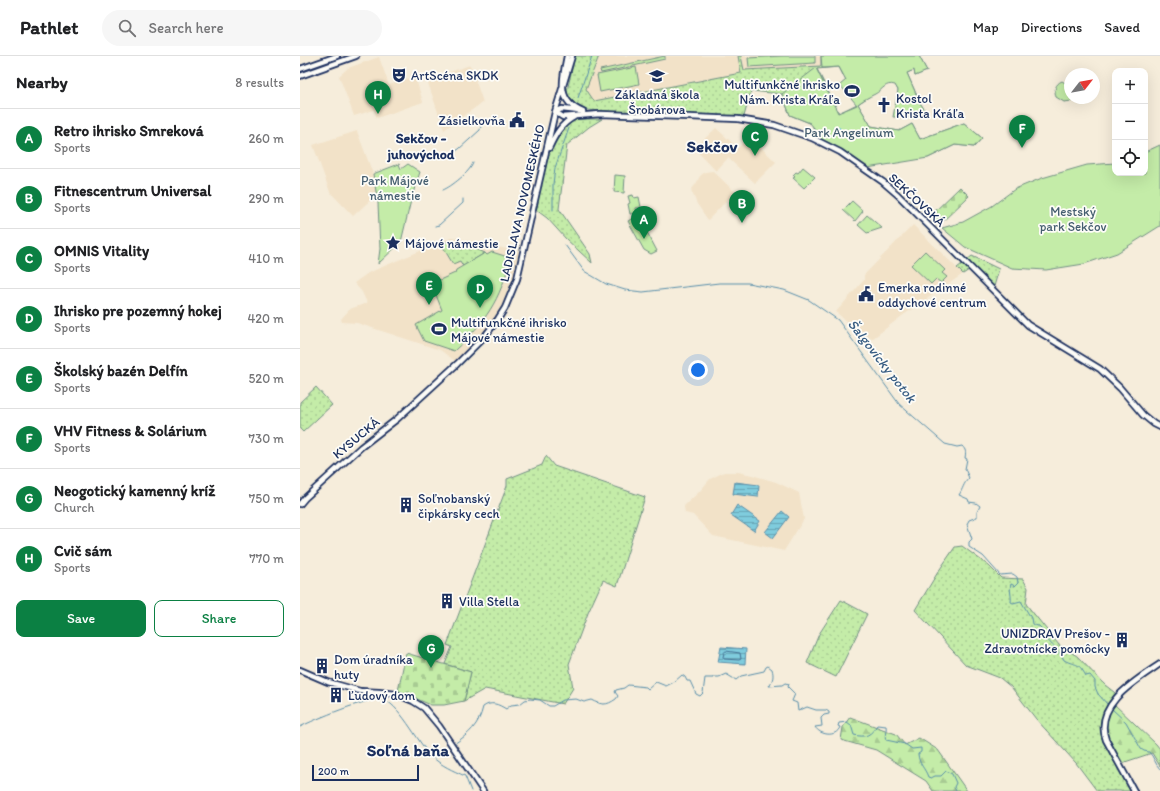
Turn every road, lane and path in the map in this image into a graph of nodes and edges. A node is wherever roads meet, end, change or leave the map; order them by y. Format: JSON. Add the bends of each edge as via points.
{"nodes":[{"id":1,"x":337,"y":56,"type":"edge"},
{"id":2,"x":356,"y":56,"type":"edge"},
{"id":3,"x":567,"y":56,"type":"edge"},
{"id":4,"x":572,"y":56,"type":"edge"},
{"id":5,"x":300,"y":69,"type":"edge"},
{"id":6,"x":300,"y":76,"type":"edge"},
{"id":7,"x":562,"y":86,"type":"junction"},
{"id":8,"x":555,"y":112,"type":"junction"},
{"id":9,"x":585,"y":112,"type":"junction"},
{"id":10,"x":600,"y":114,"type":"junction"},
{"id":11,"x":576,"y":116,"type":"junction"},
{"id":12,"x":545,"y":161,"type":"junction"},
{"id":13,"x":428,"y":390,"type":"joint"},
{"id":14,"x":1160,"y":427,"type":"edge"},
{"id":15,"x":300,"y":504,"type":"edge"},
{"id":16,"x":1160,"y":664,"type":"edge"},
{"id":17,"x":300,"y":670,"type":"edge"},
{"id":18,"x":483,"y":791,"type":"edge"},
{"id":19,"x":1134,"y":791,"type":"edge"}],
"edges":[{"from":1,"to":5,"type":"street"},
{"from":2,"to":6,"type":"street"},
{"from":3,"to":7,"type":"street","name":"LADISLAVA NOVOMESKÉHO"},
{"from":4,"to":7,"type":"street","name":"LADISLAVA NOVOMESKÉHO"},
{"from":7,"to":8,"type":"street","name":"LADISLAVA NOVOMESKÉHO"},
{"from":7,"to":9,"type":"street","name":"SEKČOVSKÁ","via":[[568,102]]},
{"from":8,"to":9,"type":"street","name":"SEKČOVSKÁ","via":[[562,109]]},
{"from":8,"to":11,"type":"street","name":"SEKČOVSKÁ","via":[[563,117]]},
{"from":8,"to":12,"type":"street","name":"LADISLAVA NOVOMESKÉHO"},
{"from":9,"to":10,"type":"street","name":"SEKČOVSKÁ"},
{"from":10,"to":11,"type":"street","name":"SEKČOVSKÁ"},
{"from":10,"to":14,"type":"street","name":"SEKČOVSKÁ","via":[[738,119],[779,127],[812,138],[840,152],[898,195],[1030,327],[1100,369],[1143,415]]},
{"from":11,"to":12,"type":"street","via":[[562,126]]},
{"from":12,"to":13,"type":"street","name":"LADISLAVA NOVOMESKÉHO","via":[[518,276],[505,308],[485,336]]},
{"from":13,"to":15,"type":"street","name":"KYSUCKÁ"},
{"from":16,"to":19,"type":"street","via":[[1117,697],[1104,721],[1103,732]]},
{"from":17,"to":18,"type":"street","via":[[328,682],[360,691],[396,694],[413,701],[427,711]]}]}
